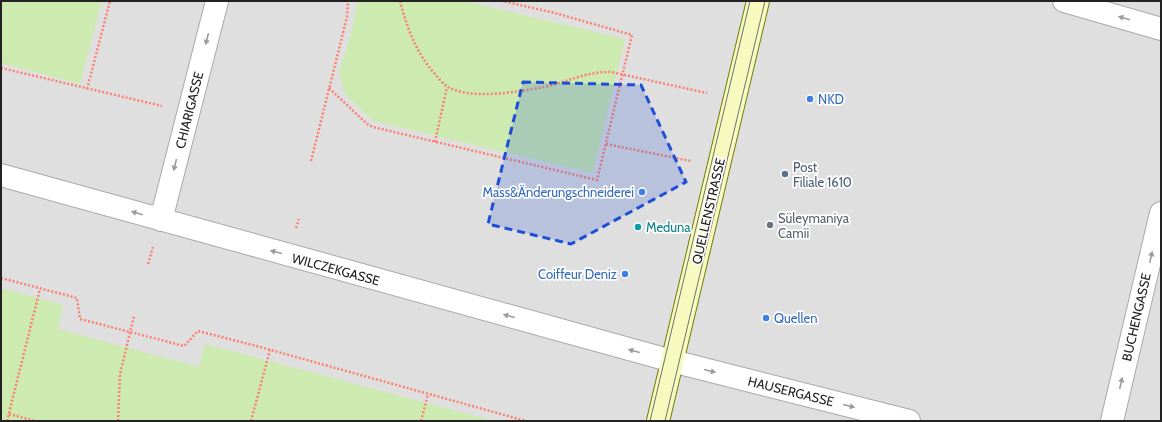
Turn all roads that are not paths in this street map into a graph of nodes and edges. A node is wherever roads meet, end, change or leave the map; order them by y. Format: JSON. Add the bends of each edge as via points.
{"nodes":[{"id":1,"x":217,"y":1,"type":"edge"},
{"id":2,"x":758,"y":1,"type":"edge"},
{"id":3,"x":1064,"y":1,"type":"edge"},
{"id":4,"x":1161,"y":29,"type":"edge"},
{"id":5,"x":1,"y":175,"type":"edge"},
{"id":6,"x":1161,"y":213,"type":"edge"},
{"id":7,"x":161,"y":220,"type":"junction"},
{"id":8,"x":672,"y":362,"type":"junction"},
{"id":9,"x":658,"y":421,"type":"edge"},
{"id":10,"x":909,"y":421,"type":"edge"},
{"id":11,"x":1112,"y":421,"type":"edge"}],
"edges":[{"from":1,"to":7,"type":"street","name":"CHIARIGASSE","one_way":true},
{"from":2,"to":8,"type":"street","name":"QUELLENSTRASSE"},
{"from":4,"to":3,"type":"street","one_way":true},
{"from":7,"to":5,"type":"street","name":"WILCZEKGASSE","one_way":true},
{"from":11,"to":6,"type":"street","name":"BUCHENGASSE","one_way":true},
{"from":8,"to":7,"type":"street","name":"WILCZEKGASSE","one_way":true},
{"from":8,"to":9,"type":"street","name":"QUELLENSTRASSE"},
{"from":8,"to":10,"type":"street","name":"HAUSERGASSE","one_way":true}]}
